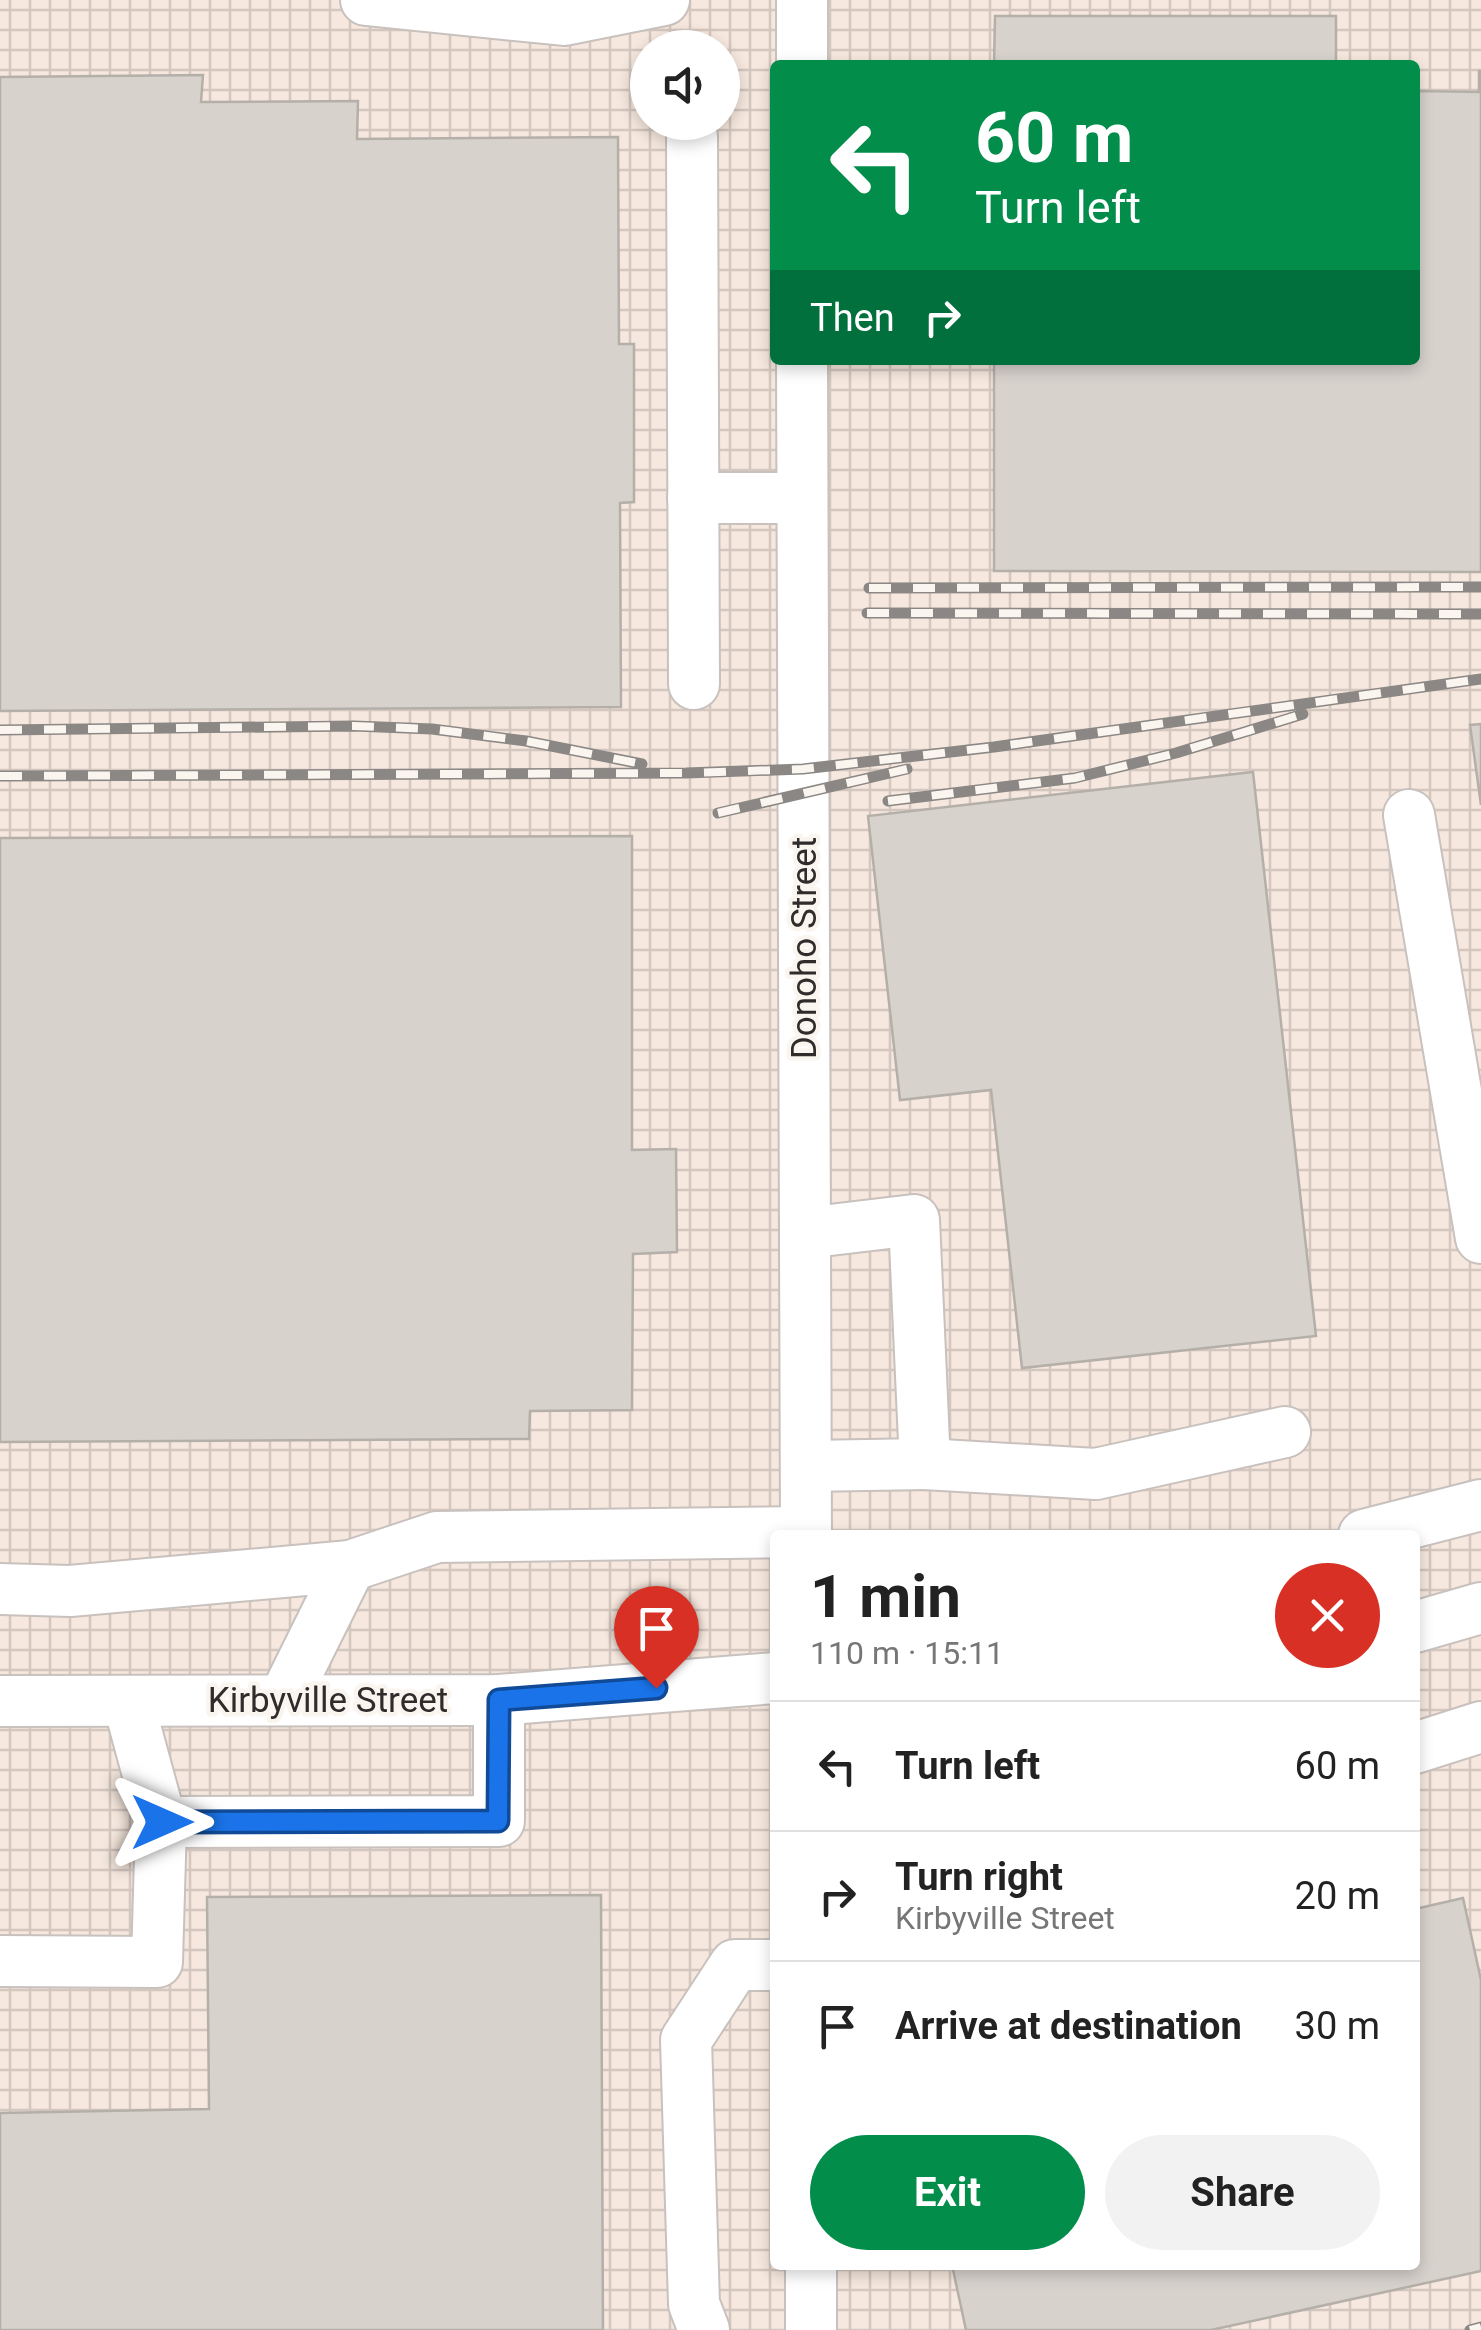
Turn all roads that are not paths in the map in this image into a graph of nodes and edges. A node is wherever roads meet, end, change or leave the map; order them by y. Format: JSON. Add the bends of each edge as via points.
{"nodes":[{"id":1,"x":366,"y":0,"type":"edge"},
{"id":2,"x":664,"y":0,"type":"edge"},
{"id":3,"x":802,"y":0,"type":"edge"},
{"id":4,"x":802,"y":60,"type":"edge"},
{"id":5,"x":692,"y":140,"type":"edge"},
{"id":6,"x":802,"y":365,"type":"edge"},
{"id":7,"x":693,"y":498,"type":"junction"},
{"id":8,"x":802,"y":498,"type":"junction"},
{"id":9,"x":694,"y":684,"type":"dead end"},
{"id":10,"x":1409,"y":815,"type":"dead end"},
{"id":11,"x":806,"y":1232,"type":"junction"},
{"id":12,"x":1481,"y":1238,"type":"edge"},
{"id":13,"x":1285,"y":1432,"type":"dead end"},
{"id":14,"x":925,"y":1464,"type":"junction"},
{"id":15,"x":808,"y":1466,"type":"junction"},
{"id":16,"x":1481,"y":1505,"type":"edge"},
{"id":17,"x":806,"y":1530,"type":"edge"},
{"id":18,"x":1384,"y":1530,"type":"edge"},
{"id":19,"x":770,"y":1533,"type":"edge"},
{"id":20,"x":350,"y":1566,"type":"junction"},
{"id":21,"x":0,"y":1588,"type":"edge"},
{"id":22,"x":1481,"y":1608,"type":"edge"},
{"id":23,"x":1420,"y":1626,"type":"edge"},
{"id":24,"x":770,"y":1678,"type":"edge"},
{"id":25,"x":284,"y":1700,"type":"junction"},
{"id":26,"x":499,"y":1700,"type":"junction"},
{"id":27,"x":0,"y":1701,"type":"edge"},
{"id":28,"x":128,"y":1701,"type":"junction"},
{"id":29,"x":1481,"y":1727,"type":"edge"},
{"id":30,"x":1420,"y":1746,"type":"edge"},
{"id":31,"x":162,"y":1822,"type":"junction"},
{"id":32,"x":0,"y":1961,"type":"edge"},
{"id":33,"x":770,"y":1966,"type":"edge"},
{"id":34,"x":811,"y":2270,"type":"edge"},
{"id":35,"x":704,"y":2330,"type":"edge"},
{"id":36,"x":811,"y":2330,"type":"edge"}],
"edges":[{"from":1,"to":2,"type":"street","via":[[564,20]]},
{"from":3,"to":4,"type":"street"},
{"from":5,"to":7,"type":"street"},
{"from":6,"to":8,"type":"street","name":"Donoho Street"},
{"from":7,"to":8,"type":"street"},
{"from":7,"to":9,"type":"street"},
{"from":8,"to":11,"type":"street","name":"Donoho Street"},
{"from":10,"to":12,"type":"street"},
{"from":11,"to":14,"type":"street","via":[[914,1220]]},
{"from":11,"to":15,"type":"street","name":"Donoho Street"},
{"from":13,"to":14,"type":"street","via":[[1096,1474]]},
{"from":14,"to":15,"type":"street"},
{"from":15,"to":17,"type":"street","name":"Donoho Street"},
{"from":16,"to":18,"type":"street"},
{"from":19,"to":20,"type":"street","via":[[437,1537]]},
{"from":20,"to":21,"type":"street","via":[[70,1592]]},
{"from":20,"to":25,"type":"street"},
{"from":22,"to":23,"type":"street"},
{"from":24,"to":26,"type":"street","name":"Kirbyville Street"},
{"from":25,"to":26,"type":"street","name":"Kirbyville Street"},
{"from":25,"to":28,"type":"street","name":"Kirbyville Street"},
{"from":26,"to":31,"type":"street","via":[[498,1821]]},
{"from":27,"to":28,"type":"street","name":"Kirbyville Street"},
{"from":28,"to":31,"type":"street"},
{"from":29,"to":30,"type":"street"},
{"from":31,"to":32,"type":"street","via":[[157,1962]]},
{"from":33,"to":35,"type":"street","via":[[735,1965],[686,2040],[694,2304]]},
{"from":34,"to":36,"type":"street"}]}
